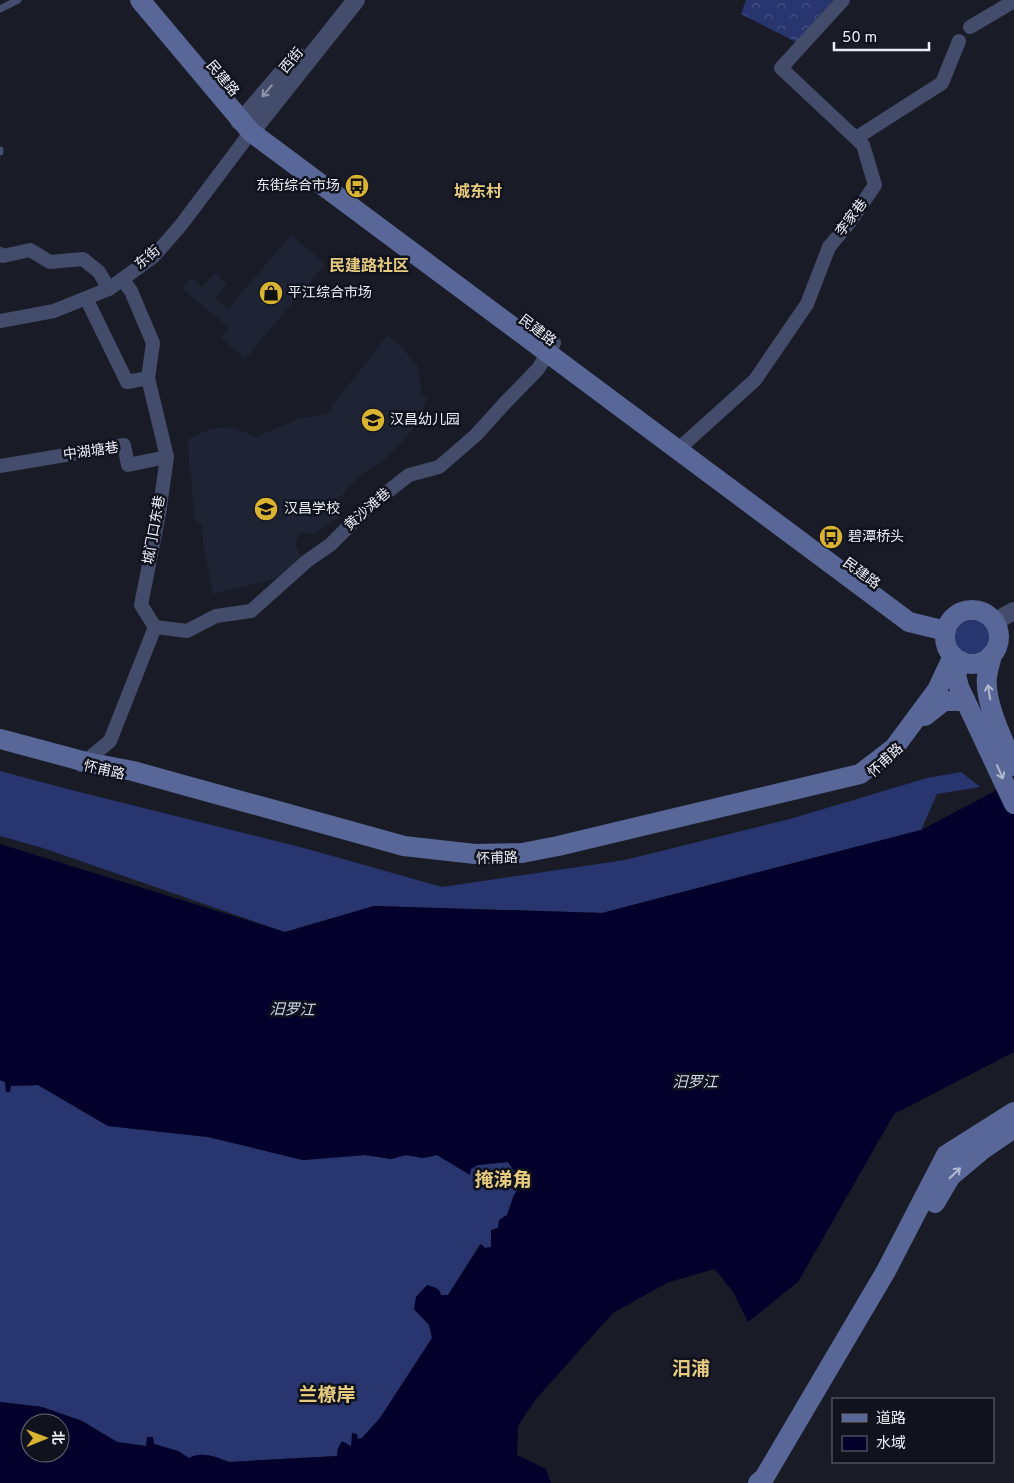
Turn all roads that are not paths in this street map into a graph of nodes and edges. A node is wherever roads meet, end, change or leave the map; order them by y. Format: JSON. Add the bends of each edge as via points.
{"nodes":[{"id":1,"x":18,"y":0,"type":"edge"},
{"id":2,"x":140,"y":0,"type":"edge"},
{"id":3,"x":157,"y":0,"type":"edge"},
{"id":4,"x":843,"y":0,"type":"edge"},
{"id":5,"x":1014,"y":1,"type":"edge"},
{"id":6,"x":348,"y":2,"type":"edge"},
{"id":7,"x":0,"y":9,"type":"edge"},
{"id":8,"x":970,"y":27,"type":"dead end"},
{"id":9,"x":959,"y":41,"type":"dead end"},
{"id":10,"x":249,"y":122,"type":"junction"},
{"id":11,"x":856,"y":138,"type":"junction"},
{"id":12,"x":0,"y":254,"type":"edge"},
{"id":13,"x":122,"y":279,"type":"junction"},
{"id":14,"x":109,"y":288,"type":"junction"},
{"id":15,"x":86,"y":298,"type":"junction"},
{"id":16,"x":0,"y":321,"type":"edge"},
{"id":17,"x":551,"y":349,"type":"junction"},
{"id":18,"x":148,"y":378,"type":"junction"},
{"id":19,"x":683,"y":445,"type":"junction"},
{"id":20,"x":166,"y":457,"type":"junction"},
{"id":21,"x":0,"y":466,"type":"edge"},
{"id":22,"x":1014,"y":611,"type":"edge"},
{"id":23,"x":1002,"y":624,"type":"edge"},
{"id":24,"x":155,"y":627,"type":"junction"},
{"id":25,"x":947,"y":627,"type":"junction"},
{"id":26,"x":992,"y":654,"type":"junction"},
{"id":27,"x":957,"y":659,"type":"junction"},
{"id":28,"x":966,"y":701,"type":"junction"},
{"id":29,"x":992,"y":735,"type":"junction"},
{"id":30,"x":0,"y":739,"type":"edge"},
{"id":31,"x":0,"y":745,"type":"edge"},
{"id":32,"x":83,"y":764,"type":"junction"},
{"id":33,"x":1014,"y":766,"type":"edge"},
{"id":34,"x":1014,"y":804,"type":"edge"},
{"id":35,"x":1014,"y":1112,"type":"edge"},
{"id":36,"x":1014,"y":1128,"type":"edge"},
{"id":37,"x":758,"y":1483,"type":"edge"},
{"id":38,"x":767,"y":1483,"type":"edge"}],
"edges":[{"from":1,"to":7,"type":"lane"},
{"from":2,"to":10,"type":"main road"},
{"from":3,"to":10,"type":"main road","name":"民建路"},
{"from":4,"to":11,"type":"street","name":"李家巷","via":[[781,68]]},
{"from":5,"to":8,"type":"street"},
{"from":6,"to":10,"type":"street","name":"西街"},
{"from":9,"to":11,"type":"street","via":[[942,83]]},
{"from":10,"to":13,"type":"street","name":"东街","via":[[181,225],[154,256]]},
{"from":10,"to":17,"type":"main road","name":"民建路"},
{"from":11,"to":19,"type":"street","name":"李家巷","via":[[863,145],[876,185],[829,248],[807,304],[754,380]]},
{"from":12,"to":14,"type":"street","via":[[30,250],[50,262],[83,259],[99,272]]},
{"from":13,"to":14,"type":"street","name":"东街"},
{"from":13,"to":18,"type":"street","name":"城门口东巷","via":[[131,291],[153,343]]},
{"from":14,"to":15,"type":"street","name":"东街"},
{"from":15,"to":16,"type":"street","name":"东街","via":[[54,312]]},
{"from":15,"to":18,"type":"street","via":[[127,382]]},
{"from":17,"to":19,"type":"main road","name":"民建路"},
{"from":17,"to":24,"type":"street","name":"黄沙滩巷","via":[[538,369],[476,435],[439,467],[409,476],[367,508],[330,545],[251,611],[216,616],[186,631]]},
{"from":17,"to":25,"type":"main road","via":[[909,622]]},
{"from":18,"to":20,"type":"street","name":"城门口东巷"},
{"from":19,"to":25,"type":"main road","name":"民建路","via":[[914,613]]},
{"from":20,"to":21,"type":"street","name":"中湖塘巷","via":[[128,465],[124,445]]},
{"from":20,"to":24,"type":"street","name":"城门口东巷","via":[[159,514],[141,605]]},
{"from":22,"to":23,"type":"street"},
{"from":23,"to":25,"type":"main road","via":[[981,611],[972,610],[955,616]]},
{"from":23,"to":26,"type":"main road"},
{"from":24,"to":32,"type":"street","via":[[110,741]]},
{"from":25,"to":27,"type":"main road","via":[[945,640]]},
{"from":26,"to":27,"type":"main road","via":[[978,663]]},
{"from":29,"to":26,"type":"main road","one_way":true,"via":[[987,678]]},
{"from":27,"to":28,"type":"main road","via":[[956,675]]},
{"from":27,"to":32,"type":"main road","via":[[894,748],[860,774],[522,853],[475,854],[404,846],[133,771]]},
{"from":28,"to":29,"type":"main road"},
{"from":28,"to":32,"type":"main road","name":"怀甫路","via":[[944,701],[927,713],[899,752],[864,782],[557,854],[513,859],[476,860],[402,852]]},
{"from":29,"to":33,"type":"main road"},
{"from":29,"to":34,"type":"main road","one_way":true},
{"from":30,"to":32,"type":"main road"},
{"from":31,"to":32,"type":"main road","name":"怀甫路"},
{"from":35,"to":37,"type":"main road","via":[[946,1155],[886,1271],[764,1478]]},
{"from":38,"to":36,"type":"main road","one_way":true,"via":[[951,1176]]}]}
